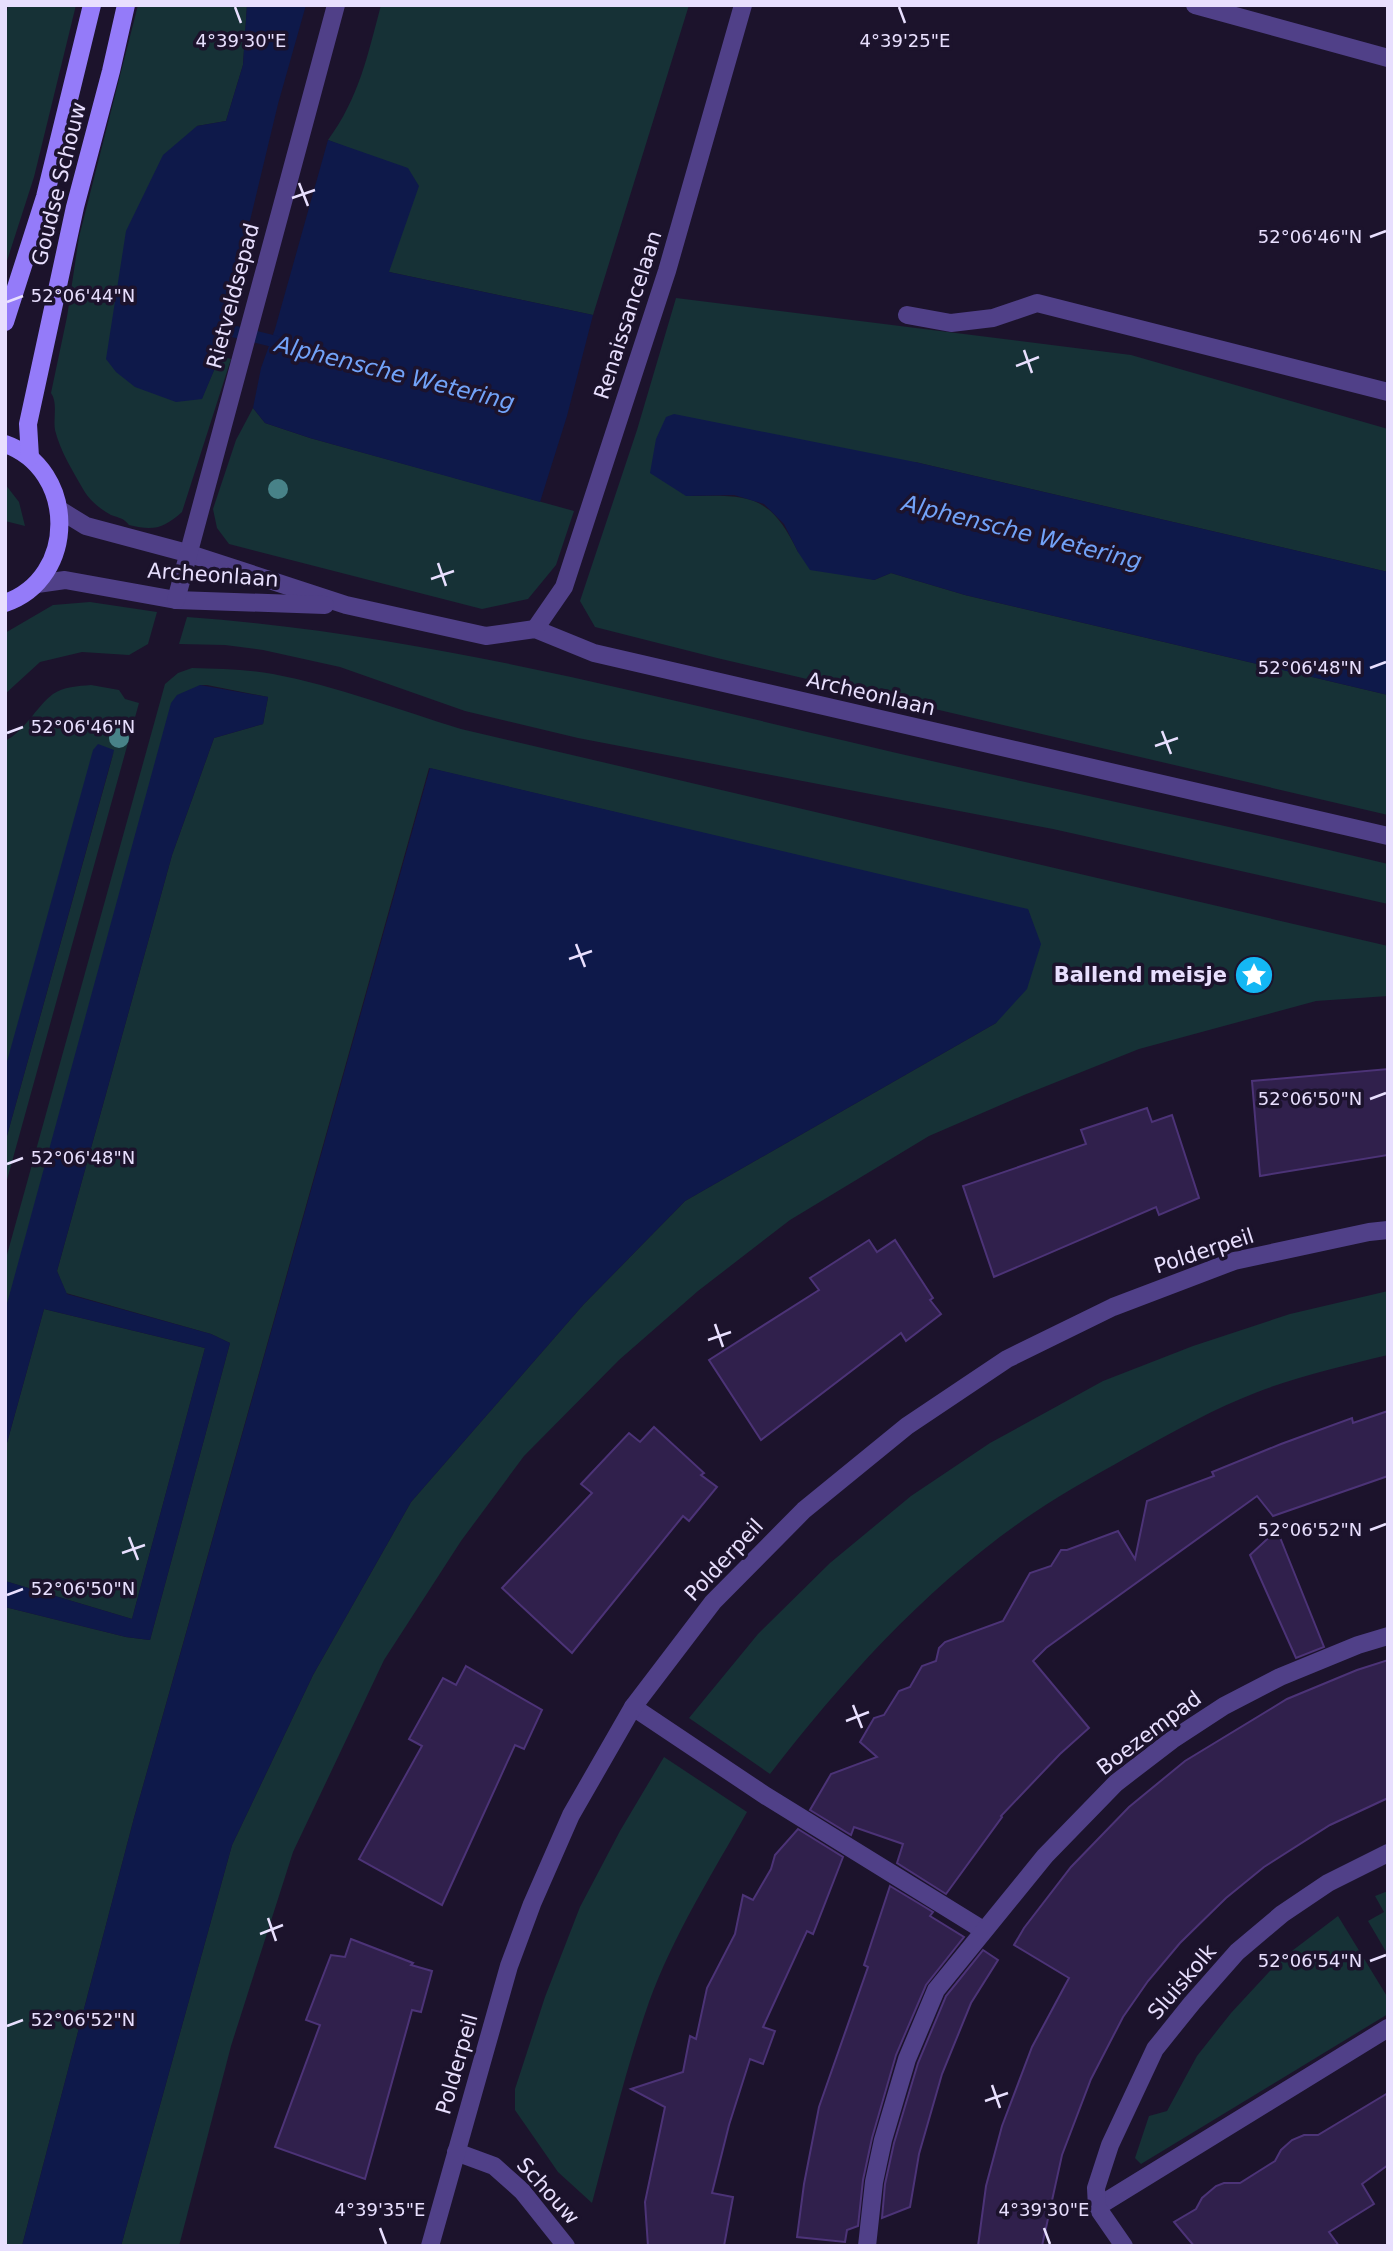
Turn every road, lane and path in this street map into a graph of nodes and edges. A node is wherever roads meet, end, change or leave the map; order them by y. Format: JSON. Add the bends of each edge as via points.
{"nodes":[{"id":1,"x":92,"y":5,"type":"edge"},
{"id":2,"x":126,"y":5,"type":"edge"},
{"id":3,"x":337,"y":5,"type":"edge"},
{"id":4,"x":743,"y":5,"type":"edge"},
{"id":5,"x":1195,"y":5,"type":"edge"},
{"id":6,"x":1388,"y":58,"type":"edge"},
{"id":7,"x":907,"y":315,"type":"dead end"},
{"id":8,"x":5,"y":323,"type":"edge"},
{"id":9,"x":1388,"y":392,"type":"edge"},
{"id":10,"x":5,"y":444,"type":"edge"},
{"id":11,"x":30,"y":457,"type":"junction"},
{"id":12,"x":60,"y":510,"type":"junction"},
{"id":13,"x":187,"y":553,"type":"junction"},
{"id":14,"x":37,"y":584,"type":"junction"},
{"id":15,"x":176,"y":600,"type":"junction"},
{"id":16,"x":5,"y":603,"type":"edge"},
{"id":17,"x":345,"y":605,"type":"junction"},
{"id":18,"x":535,"y":629,"type":"junction"},
{"id":19,"x":1388,"y":836,"type":"edge"},
{"id":20,"x":1388,"y":1230,"type":"edge"},
{"id":21,"x":1388,"y":1636,"type":"edge"},
{"id":22,"x":633,"y":1707,"type":"junction"},
{"id":23,"x":1388,"y":1853,"type":"edge"},
{"id":24,"x":983,"y":1930,"type":"junction"},
{"id":25,"x":1388,"y":2028,"type":"edge"},
{"id":26,"x":456,"y":2151,"type":"junction"},
{"id":27,"x":1097,"y":2207,"type":"junction"},
{"id":28,"x":430,"y":2246,"type":"edge"},
{"id":29,"x":566,"y":2246,"type":"edge"},
{"id":30,"x":867,"y":2246,"type":"edge"},
{"id":31,"x":1124,"y":2246,"type":"edge"}],
"edges":[{"from":1,"to":8,"type":"main road","name":"Goudse Schouw","via":[[45,197]]},
{"from":2,"to":11,"type":"main road","name":"Goudse Schouw","via":[[75,207],[28,424]]},
{"from":3,"to":13,"type":"street","name":"Rietveldsepad"},
{"from":4,"to":18,"type":"street","name":"Renaissancelaan","via":[[667,271],[564,587]]},
{"from":5,"to":6,"type":"street"},
{"from":7,"to":9,"type":"street","via":[[951,323],[993,318],[1037,303]]},
{"from":10,"to":11,"type":"main road"},
{"from":11,"to":12,"type":"main road","via":[[55,490]]},
{"from":12,"to":13,"type":"street","name":"Archeonlaan","via":[[86,526]]},
{"from":12,"to":14,"type":"main road","via":[[60,536],[52,562]]},
{"from":13,"to":15,"type":"street","name":"Rietveldsepad"},
{"from":13,"to":17,"type":"street","name":"Archeonlaan"},
{"from":14,"to":15,"type":"street","name":"Archeonlaan","via":[[65,580]]},
{"from":14,"to":16,"type":"main road"},
{"from":15,"to":17,"type":"street","name":"Archeonlaan"},
{"from":17,"to":18,"type":"street","name":"Archeonlaan","via":[[486,636]]},
{"from":18,"to":19,"type":"street","name":"Archeonlaan","via":[[594,653]]},
{"from":20,"to":22,"type":"street","name":"Polderpeil","via":[[1234,1261],[1113,1307],[1007,1359],[907,1426],[804,1510],[713,1602]]},
{"from":21,"to":24,"type":"street","name":"Boezempad","via":[[1280,1677],[1172,1740],[1116,1783],[1045,1856]]},
{"from":22,"to":24,"type":"street","via":[[766,1796]]},
{"from":22,"to":26,"type":"street","name":"Polderpeil","via":[[571,1815],[531,1904]]},
{"from":23,"to":27,"type":"street","name":"Sluiskolk","via":[[1328,1883],[1282,1914],[1237,1952],[1192,2003],[1155,2049],[1142,2074],[1103,2166],[1096,2188]]},
{"from":24,"to":30,"type":"street","name":"Boezempad","via":[[936,1990],[907,2059],[878,2161]]},
{"from":25,"to":27,"type":"street"},
{"from":26,"to":28,"type":"street","name":"Polderpeil"},
{"from":26,"to":29,"type":"street","name":"Schouw","via":[[494,2166],[522,2191]]},
{"from":27,"to":31,"type":"street"}]}
